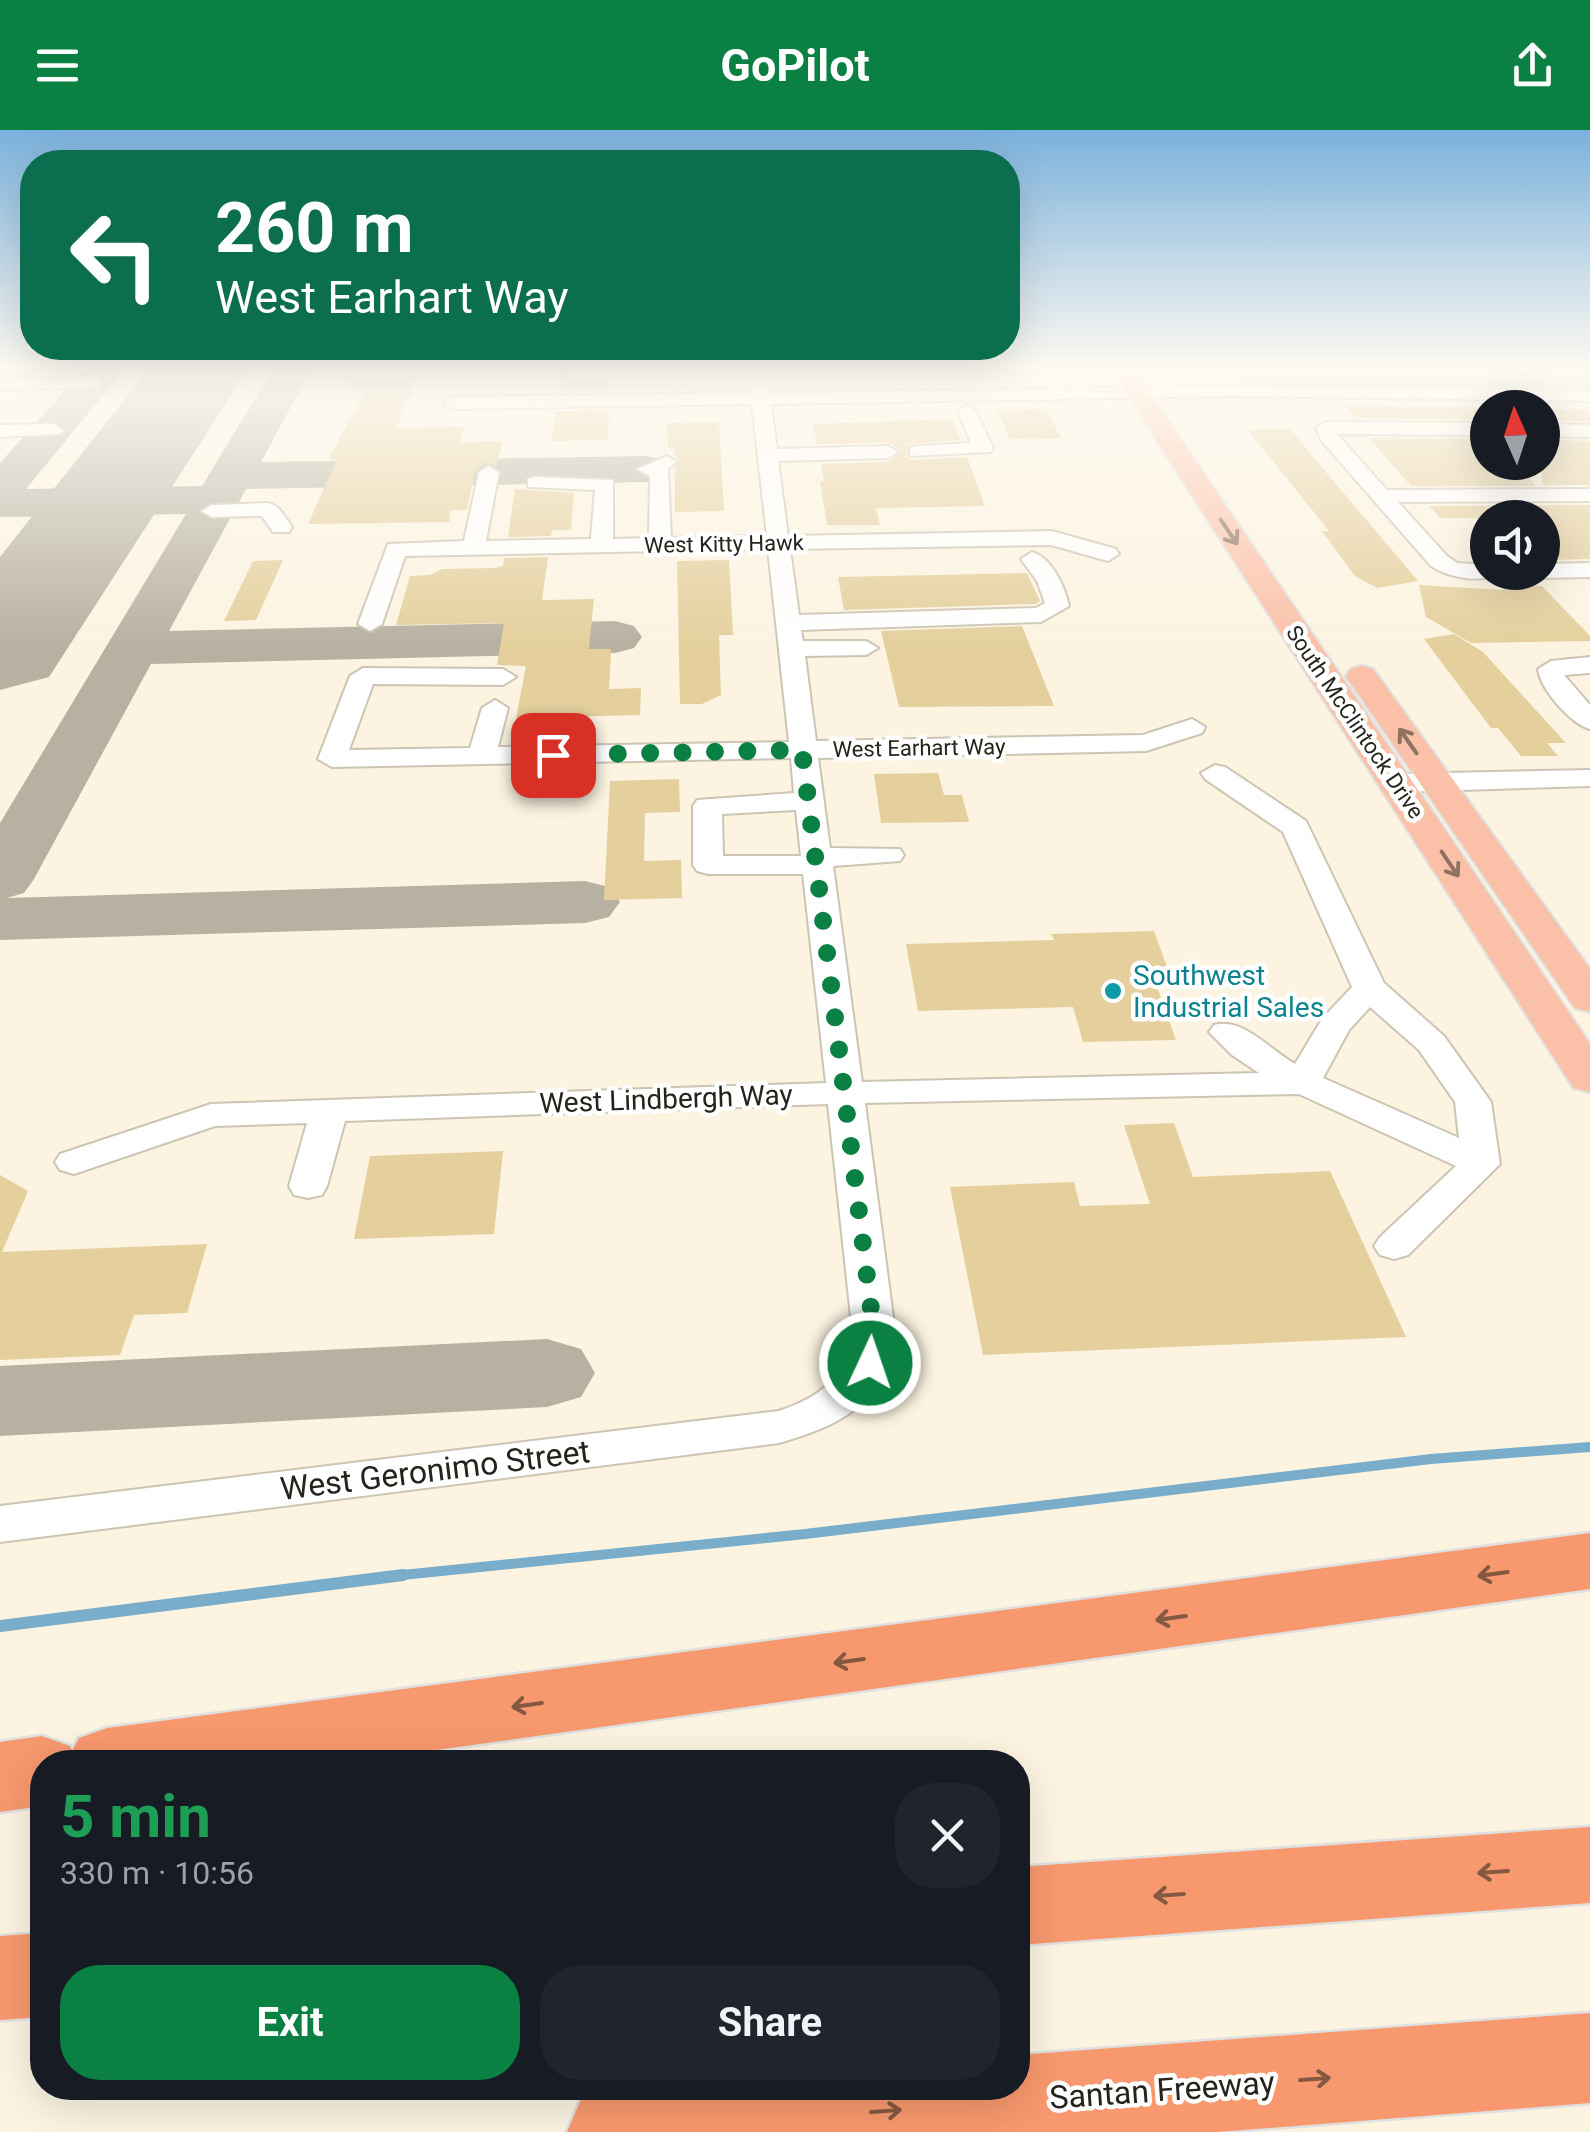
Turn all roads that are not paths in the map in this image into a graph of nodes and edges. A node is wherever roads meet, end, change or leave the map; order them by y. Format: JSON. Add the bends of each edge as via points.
{"nodes":[{"id":1,"x":768,"y":459,"type":"edge"},
{"id":2,"x":1192,"y":459,"type":"edge"},
{"id":3,"x":1200,"y":459,"type":"edge"},
{"id":4,"x":1349,"y":459,"type":"edge"},
{"id":5,"x":667,"y":462,"type":"dead end"},
{"id":6,"x":490,"y":472,"type":"dead end"},
{"id":7,"x":535,"y":483,"type":"dead end"},
{"id":8,"x":1590,"y":494,"type":"edge"},
{"id":9,"x":1382,"y":496,"type":"junction"},
{"id":10,"x":212,"y":511,"type":"dead end"},
{"id":11,"x":281,"y":527,"type":"dead end"},
{"id":12,"x":776,"y":532,"type":"junction"},
{"id":13,"x":660,"y":534,"type":"junction"},
{"id":14,"x":602,"y":546,"type":"junction"},
{"id":15,"x":474,"y":548,"type":"junction"},
{"id":16,"x":1108,"y":554,"type":"dead end"},
{"id":17,"x":1032,"y":559,"type":"dead end"},
{"id":18,"x":1470,"y":570,"type":"edge"},
{"id":19,"x":1590,"y":570,"type":"edge"},
{"id":20,"x":1560,"y":571,"type":"edge"},
{"id":21,"x":370,"y":624,"type":"dead end"},
{"id":22,"x":789,"y":636,"type":"junction"},
{"id":23,"x":866,"y":648,"type":"dead end"},
{"id":24,"x":1590,"y":666,"type":"edge"},
{"id":25,"x":503,"y":677,"type":"dead end"},
{"id":26,"x":495,"y":708,"type":"dead end"},
{"id":27,"x":1094,"y":718,"type":"dead end"},
{"id":28,"x":694,"y":720,"type":"dead end"},
{"id":29,"x":1590,"y":721,"type":"edge"},
{"id":30,"x":1192,"y":726,"type":"dead end"},
{"id":31,"x":1137,"y":743,"type":"junction"},
{"id":32,"x":802,"y":750,"type":"junction"},
{"id":33,"x":695,"y":752,"type":"junction"},
{"id":34,"x":482,"y":756,"type":"junction"},
{"id":35,"x":1215,"y":773,"type":"dead end"},
{"id":36,"x":1590,"y":778,"type":"edge"},
{"id":37,"x":1436,"y":782,"type":"junction"},
{"id":38,"x":1396,"y":783,"type":"junction"},
{"id":39,"x":808,"y":801,"type":"junction"},
{"id":40,"x":889,"y":855,"type":"dead end"},
{"id":41,"x":815,"y":861,"type":"junction"},
{"id":42,"x":1369,"y":988,"type":"junction"},
{"id":43,"x":1590,"y":999,"type":"edge"},
{"id":44,"x":1226,"y":1032,"type":"dead end"},
{"id":45,"x":1590,"y":1078,"type":"edge"},
{"id":46,"x":1302,"y":1083,"type":"junction"},
{"id":47,"x":842,"y":1093,"type":"junction"},
{"id":48,"x":329,"y":1111,"type":"junction"},
{"id":49,"x":74,"y":1162,"type":"dead end"},
{"id":50,"x":1481,"y":1164,"type":"junction"},
{"id":51,"x":308,"y":1186,"type":"dead end"},
{"id":52,"x":1394,"y":1246,"type":"dead end"},
{"id":53,"x":0,"y":1524,"type":"edge"},
{"id":54,"x":1590,"y":1560,"type":"edge"},
{"id":55,"x":195,"y":1750,"type":"edge"},
{"id":56,"x":30,"y":1773,"type":"edge"},
{"id":57,"x":0,"y":1777,"type":"edge"},
{"id":58,"x":1590,"y":1865,"type":"edge"},
{"id":59,"x":1030,"y":1905,"type":"edge"},
{"id":60,"x":30,"y":1976,"type":"edge"},
{"id":61,"x":0,"y":1978,"type":"edge"},
{"id":62,"x":1590,"y":2058,"type":"edge"},
{"id":63,"x":614,"y":2132,"type":"edge"}],
"edges":[{"from":1,"to":12,"type":"street"},
{"from":2,"to":38,"type":"main road","name":"South McClintock Drive","one_way":true},
{"from":37,"to":3,"type":"main road","name":"South McClintock Drive","one_way":true},
{"from":4,"to":9,"type":"street"},
{"from":5,"to":13,"type":"street","via":[[647,469],[660,472]]},
{"from":6,"to":15,"type":"street"},
{"from":7,"to":14,"type":"street","via":[[606,484]]},
{"from":8,"to":9,"type":"street"},
{"from":9,"to":18,"type":"street","via":[[1439,561]]},
{"from":10,"to":11,"type":"street","via":[[268,509]]},
{"from":12,"to":13,"type":"street","name":"West Kitty Hawk"},
{"from":12,"to":16,"type":"street","name":"West Kitty Hawk","via":[[1052,538]]},
{"from":12,"to":22,"type":"street"},
{"from":13,"to":14,"type":"street","name":"West Kitty Hawk"},
{"from":14,"to":15,"type":"street","name":"West Kitty Hawk"},
{"from":15,"to":21,"type":"street","name":"West Kitty Hawk","via":[[396,549]]},
{"from":17,"to":22,"type":"street","via":[[1057,598],[1057,606],[1041,615]]},
{"from":19,"to":20,"type":"street"},
{"from":22,"to":23,"type":"street"},
{"from":22,"to":32,"type":"street"},
{"from":24,"to":29,"type":"street","via":[[1551,669],[1552,680]]},
{"from":25,"to":34,"type":"street","name":"West Earhart Way","via":[[362,676],[332,760]]},
{"from":26,"to":34,"type":"street"},
{"from":27,"to":31,"type":"street"},
{"from":28,"to":33,"type":"street"},
{"from":30,"to":31,"type":"street","name":"West Earhart Way"},
{"from":31,"to":32,"type":"street","name":"West Earhart Way","via":[[1018,733]]},
{"from":32,"to":33,"type":"street","name":"West Earhart Way"},
{"from":32,"to":39,"type":"street"},
{"from":33,"to":34,"type":"street","name":"West Earhart Way"},
{"from":35,"to":42,"type":"street","via":[[1296,827]]},
{"from":36,"to":37,"type":"street"},
{"from":37,"to":38,"type":"street"},
{"from":37,"to":43,"type":"main road","name":"South McClintock Drive"},
{"from":38,"to":45,"type":"main road","name":"South McClintock Drive","one_way":true},
{"from":39,"to":41,"type":"street"},
{"from":39,"to":41,"type":"street","via":[[708,806],[708,865]]},
{"from":40,"to":41,"type":"street"},
{"from":41,"to":47,"type":"street"},
{"from":42,"to":46,"type":"street","via":[[1334,1026]]},
{"from":42,"to":50,"type":"street","via":[[1432,1043],[1473,1102]]},
{"from":44,"to":46,"type":"street"},
{"from":46,"to":47,"type":"street","name":"West Lindbergh Way"},
{"from":46,"to":50,"type":"street"},
{"from":47,"to":48,"type":"street","name":"West Lindbergh Way"},
{"from":47,"to":53,"type":"street","name":"West Geronimo Street","via":[[872,1317],[870,1363],[840,1401],[813,1418]]},
{"from":48,"to":49,"type":"street","name":"West Lindbergh Way","via":[[210,1115]]},
{"from":48,"to":51,"type":"street"},
{"from":50,"to":52,"type":"street"},
{"from":54,"to":55,"type":"highway","one_way":true},
{"from":56,"to":57,"type":"highway"},
{"from":58,"to":59,"type":"highway","one_way":true},
{"from":60,"to":61,"type":"highway"},
{"from":63,"to":62,"type":"highway","name":"Santan Freeway","one_way":true}]}
